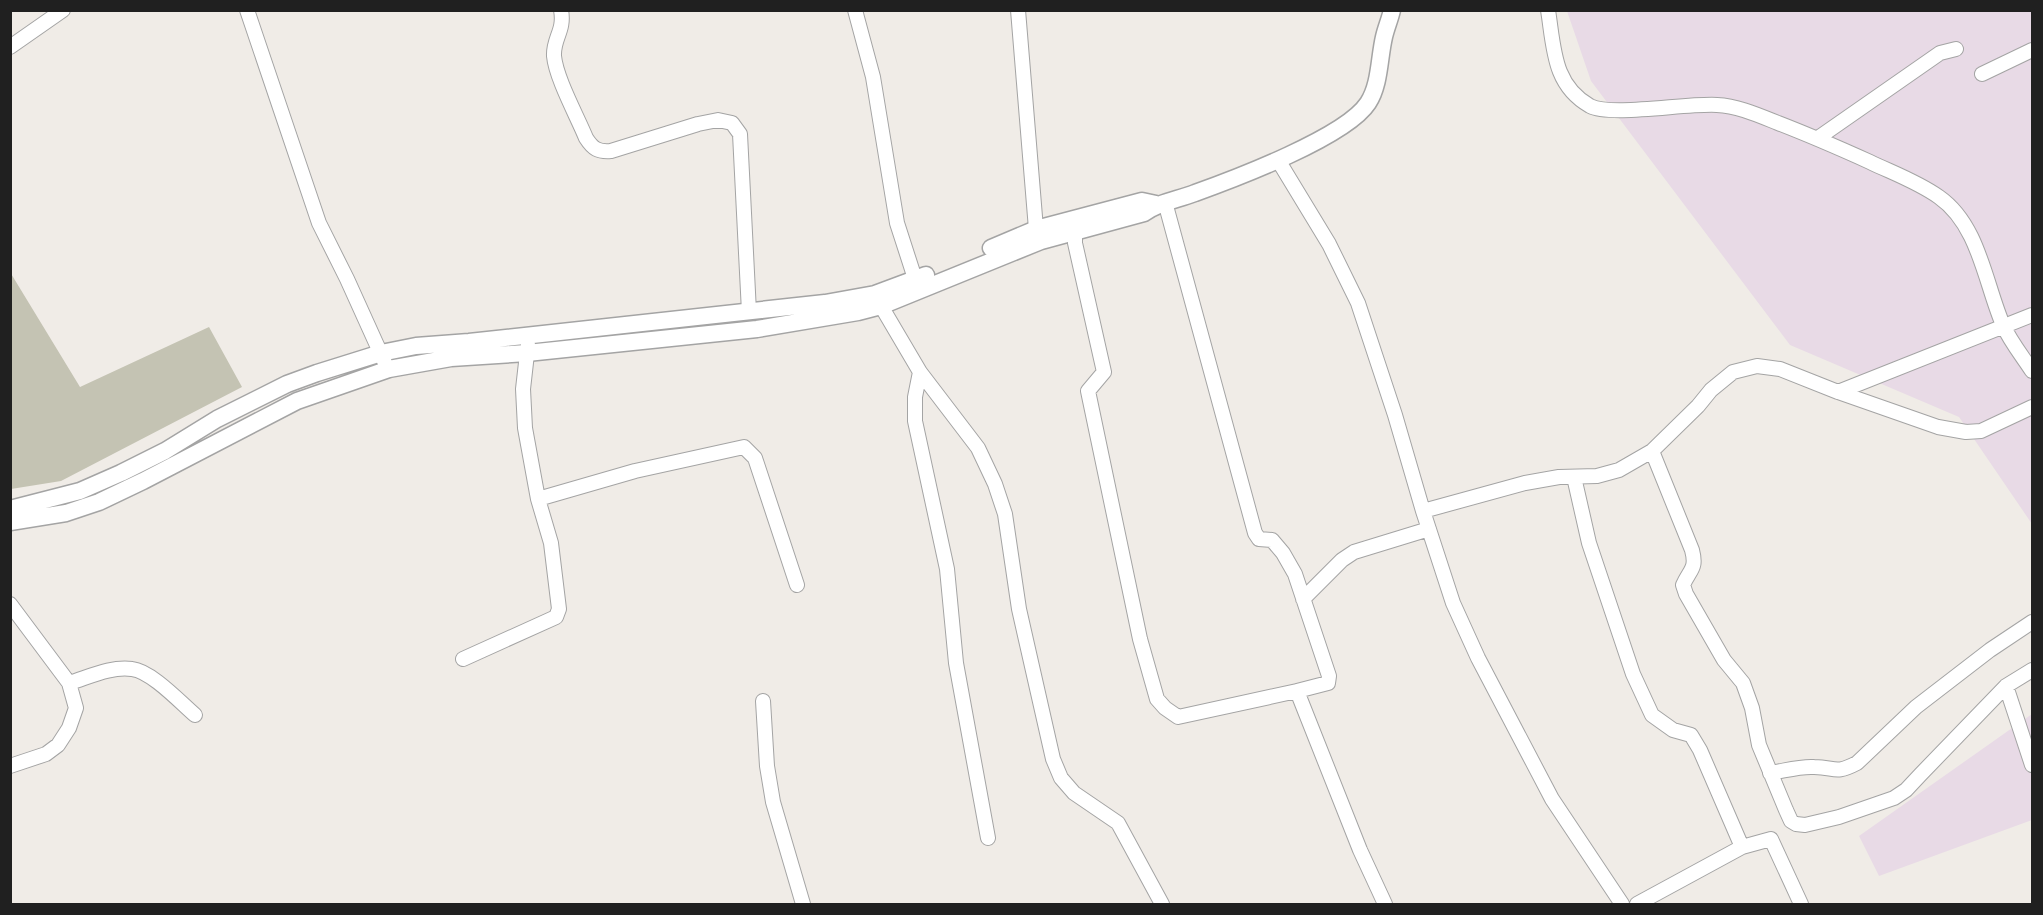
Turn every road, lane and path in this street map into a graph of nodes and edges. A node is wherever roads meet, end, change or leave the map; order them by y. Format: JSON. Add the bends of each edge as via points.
{"nodes":[{"id":1,"x":247,"y":10,"type":"edge"},
{"id":2,"x":561,"y":10,"type":"edge"},
{"id":3,"x":855,"y":10,"type":"edge"},
{"id":4,"x":1018,"y":10,"type":"edge"},
{"id":5,"x":1392,"y":10,"type":"edge"},
{"id":6,"x":1548,"y":10,"type":"edge"},
{"id":7,"x":61,"y":11,"type":"edge"},
{"id":8,"x":10,"y":47,"type":"edge"},
{"id":9,"x":1956,"y":49,"type":"dead end"},
{"id":10,"x":2032,"y":50,"type":"edge"},
{"id":11,"x":1982,"y":74,"type":"dead end"},
{"id":12,"x":1818,"y":138,"type":"junction"},
{"id":13,"x":1278,"y":160,"type":"junction"},
{"id":14,"x":1161,"y":203,"type":"junction"},
{"id":15,"x":1075,"y":226,"type":"junction"},
{"id":16,"x":1036,"y":229,"type":"junction"},
{"id":17,"x":916,"y":285,"type":"junction"},
{"id":18,"x":878,"y":300,"type":"junction"},
{"id":19,"x":749,"y":312,"type":"junction"},
{"id":20,"x":2032,"y":315,"type":"edge"},
{"id":21,"x":2004,"y":328,"type":"junction"},
{"id":22,"x":529,"y":335,"type":"junction"},
{"id":23,"x":381,"y":353,"type":"junction"},
{"id":24,"x":526,"y":353,"type":"junction"},
{"id":25,"x":387,"y":369,"type":"junction"},
{"id":26,"x":2032,"y":371,"type":"edge"},
{"id":27,"x":920,"y":372,"type":"junction"},
{"id":28,"x":272,"y":392,"type":"junction"},
{"id":29,"x":1838,"y":392,"type":"junction"},
{"id":30,"x":2032,"y":407,"type":"edge"},
{"id":31,"x":281,"y":409,"type":"junction"},
{"id":32,"x":1652,"y":451,"type":"junction"},
{"id":33,"x":1574,"y":477,"type":"junction"},
{"id":34,"x":538,"y":499,"type":"junction"},
{"id":35,"x":10,"y":509,"type":"edge"},
{"id":36,"x":1423,"y":511,"type":"junction"},
{"id":37,"x":10,"y":522,"type":"edge"},
{"id":38,"x":1429,"y":529,"type":"junction"},
{"id":39,"x":797,"y":585,"type":"dead end"},
{"id":40,"x":1303,"y":599,"type":"junction"},
{"id":41,"x":10,"y":604,"type":"edge"},
{"id":42,"x":2032,"y":622,"type":"edge"},
{"id":43,"x":463,"y":659,"type":"dead end"},
{"id":44,"x":2032,"y":670,"type":"edge"},
{"id":45,"x":69,"y":683,"type":"junction"},
{"id":46,"x":2006,"y":686,"type":"junction"},
{"id":47,"x":1297,"y":691,"type":"junction"},
{"id":48,"x":763,"y":701,"type":"dead end"},
{"id":49,"x":195,"y":715,"type":"dead end"},
{"id":50,"x":2032,"y":758,"type":"edge"},
{"id":51,"x":10,"y":766,"type":"edge"},
{"id":52,"x":1770,"y":773,"type":"junction"},
{"id":53,"x":988,"y":838,"type":"dead end"},
{"id":54,"x":1742,"y":847,"type":"junction"},
{"id":55,"x":803,"y":904,"type":"edge"},
{"id":56,"x":1162,"y":904,"type":"edge"},
{"id":57,"x":1385,"y":904,"type":"edge"},
{"id":58,"x":1622,"y":904,"type":"edge"},
{"id":59,"x":1637,"y":904,"type":"edge"},
{"id":60,"x":1800,"y":904,"type":"edge"}],
"edges":[{"from":1,"to":23,"type":"street","via":[[319,223]]},
{"from":2,"to":19,"type":"street","via":[[563,22],[554,48],[557,69],[593,148],[611,151],[718,120],[732,123],[740,134]]},
{"from":3,"to":17,"type":"street","via":[[873,77],[897,224]]},
{"from":4,"to":16,"type":"street"},
{"from":5,"to":13,"type":"street","via":[[1369,103],[1353,120]]},
{"from":6,"to":12,"type":"street","via":[[1560,74],[1570,90],[1592,107],[1612,111],[1719,105]]},
{"from":7,"to":8,"type":"street"},
{"from":9,"to":12,"type":"street","via":[[1940,53]]},
{"from":10,"to":11,"type":"street"},
{"from":12,"to":21,"type":"street","via":[[1922,186],[1961,218]]},
{"from":13,"to":14,"type":"street"},
{"from":13,"to":36,"type":"street","via":[[1329,244],[1358,303]]},
{"from":14,"to":15,"type":"street","via":[[1144,213]]},
{"from":14,"to":40,"type":"street","via":[[1255,533],[1259,539],[1272,540],[1283,553]]},
{"from":15,"to":16,"type":"street"},
{"from":15,"to":17,"type":"street"},
{"from":15,"to":47,"type":"street","via":[[1075,243],[1104,372],[1088,391],[1140,639],[1157,699],[1178,717]]},
{"from":16,"to":17,"type":"street"},
{"from":17,"to":18,"type":"street"},
{"from":18,"to":19,"type":"street"},
{"from":18,"to":24,"type":"street","via":[[858,312],[757,329]]},
{"from":18,"to":27,"type":"street"},
{"from":19,"to":22,"type":"street"},
{"from":20,"to":21,"type":"street"},
{"from":21,"to":26,"type":"street"},
{"from":21,"to":29,"type":"street"},
{"from":22,"to":23,"type":"street"},
{"from":22,"to":24,"type":"street"},
{"from":23,"to":25,"type":"street"},
{"from":23,"to":28,"type":"street","via":[[338,365]]},
{"from":24,"to":25,"type":"street","via":[[451,358]]},
{"from":24,"to":34,"type":"street","via":[[524,412]]},
{"from":25,"to":31,"type":"street"},
{"from":27,"to":53,"type":"street","via":[[915,421],[947,569],[956,663]]},
{"from":27,"to":56,"type":"street","via":[[978,448],[996,484],[1005,514],[1019,609],[1053,759],[1061,778],[1074,793],[1118,823]]},
{"from":28,"to":31,"type":"street"},
{"from":28,"to":35,"type":"street","via":[[122,473],[80,491]]},
{"from":29,"to":30,"type":"street","via":[[1938,427],[1966,432],[1980,432]]},
{"from":29,"to":32,"type":"street","via":[[1780,369],[1757,366],[1734,372]]},
{"from":31,"to":37,"type":"street","via":[[99,502],[66,513]]},
{"from":32,"to":33,"type":"street","via":[[1618,470]]},
{"from":32,"to":52,"type":"street","via":[[1695,560],[1683,585],[1686,594],[1724,660],[1743,682]]},
{"from":33,"to":36,"type":"street","via":[[1525,483]]},
{"from":33,"to":54,"type":"street","via":[[1589,543],[1633,674],[1652,714],[1673,730],[1691,735]]},
{"from":34,"to":39,"type":"street","via":[[635,471],[744,447],[755,458]]},
{"from":34,"to":43,"type":"street","via":[[552,543],[556,617]]},
{"from":36,"to":38,"type":"street"},
{"from":38,"to":40,"type":"street","via":[[1354,552]]},
{"from":38,"to":58,"type":"street","via":[[1453,603],[1478,658],[1552,799]]},
{"from":40,"to":47,"type":"street","via":[[1329,676],[1328,683]]},
{"from":41,"to":45,"type":"street"},
{"from":42,"to":52,"type":"street","via":[[1916,707],[1857,763],[1835,771],[1813,767]]},
{"from":44,"to":46,"type":"street"},
{"from":45,"to":49,"type":"street","via":[[112,670],[142,671]]},
{"from":45,"to":51,"type":"street","via":[[76,708],[58,745],[46,754]]},
{"from":46,"to":50,"type":"street"},
{"from":46,"to":52,"type":"street","via":[[1894,798],[1839,817],[1796,824],[1791,821]]},
{"from":47,"to":57,"type":"street"},
{"from":48,"to":55,"type":"street","via":[[773,802]]},
{"from":54,"to":59,"type":"street"},
{"from":54,"to":60,"type":"street","via":[[1771,839]]}]}
